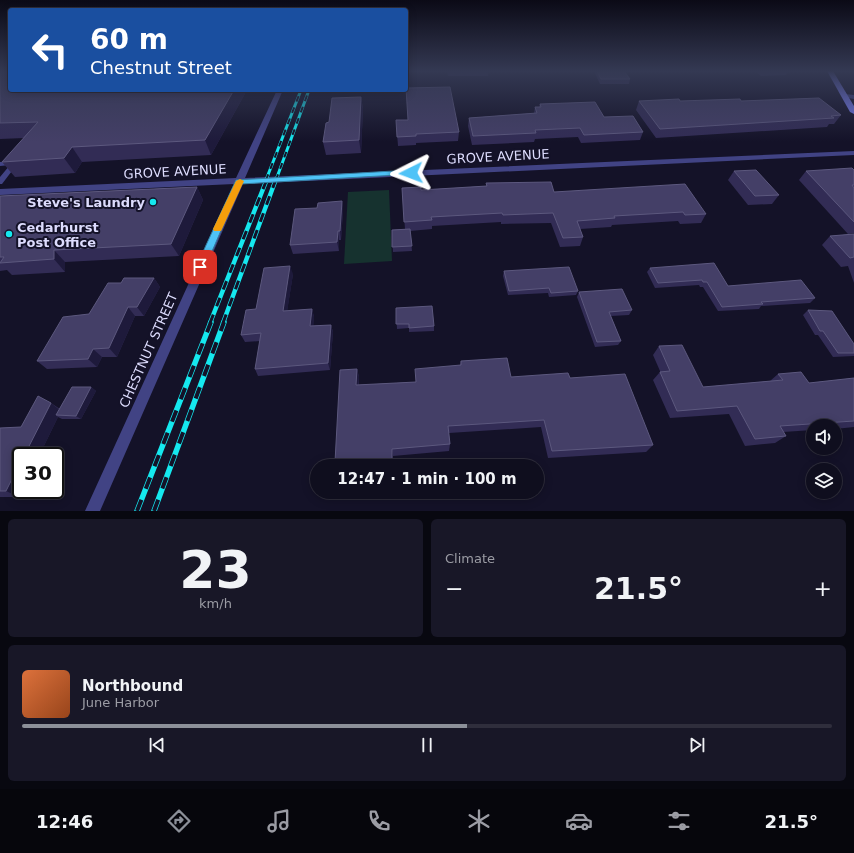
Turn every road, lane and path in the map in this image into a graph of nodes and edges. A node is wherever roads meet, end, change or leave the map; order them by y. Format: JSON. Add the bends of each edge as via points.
{"nodes":[{"id":1,"x":278,"y":95,"type":"edge"},
{"id":2,"x":844,"y":96,"type":"joint"},
{"id":3,"x":854,"y":98,"type":"edge"},
{"id":4,"x":854,"y":112,"type":"edge"},
{"id":5,"x":854,"y":153,"type":"edge"},
{"id":6,"x":0,"y":164,"type":"edge"},
{"id":7,"x":0,"y":182,"type":"edge"},
{"id":8,"x":239,"y":182,"type":"junction"},
{"id":9,"x":0,"y":192,"type":"edge"},
{"id":10,"x":92,"y":511,"type":"edge"}],
"edges":[{"from":1,"to":8,"type":"street","name":"CHESTNUT STREET"},
{"from":2,"to":3,"type":"street"},
{"from":2,"to":4,"type":"main road"},
{"from":5,"to":8,"type":"street","name":"GROVE AVENUE"},
{"from":6,"to":7,"type":"lane","via":[[15,163]]},
{"from":8,"to":9,"type":"street","name":"GROVE AVENUE"},
{"from":8,"to":10,"type":"street","name":"CHESTNUT STREET"}]}
